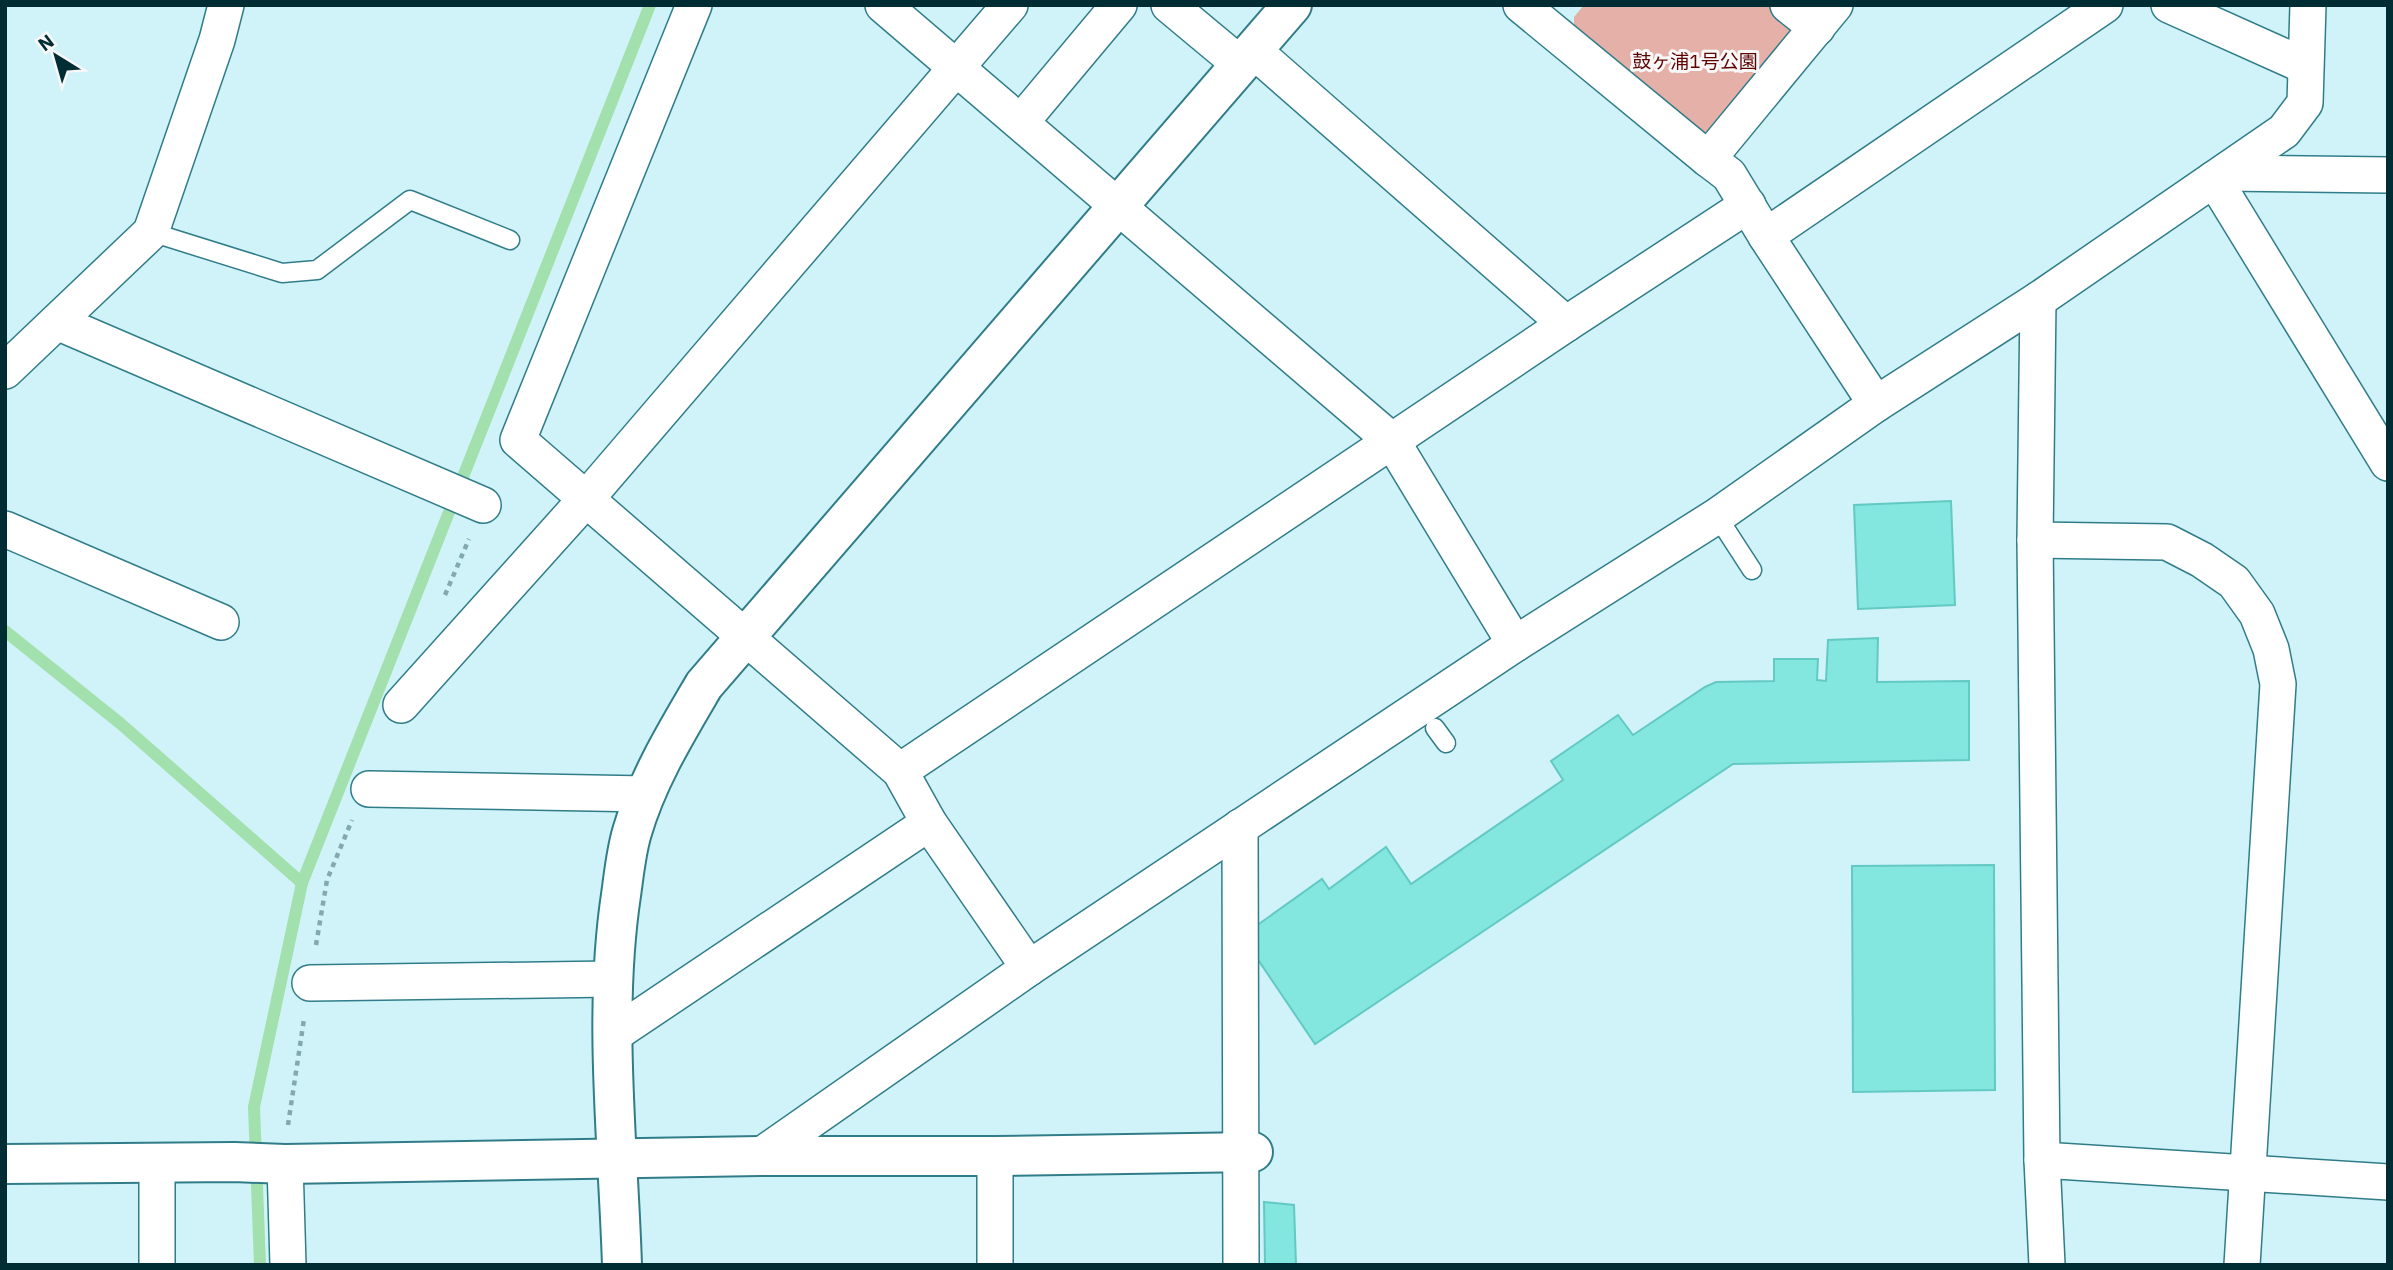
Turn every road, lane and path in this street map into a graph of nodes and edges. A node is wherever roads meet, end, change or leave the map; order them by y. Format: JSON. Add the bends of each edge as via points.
{"nodes":[{"id":1,"x":226,"y":5,"type":"edge"},
{"id":2,"x":694,"y":5,"type":"edge"},
{"id":3,"x":1010,"y":5,"type":"edge"},
{"id":4,"x":1119,"y":5,"type":"edge"},
{"id":5,"x":1169,"y":5,"type":"edge"},
{"id":6,"x":1292,"y":5,"type":"edge"},
{"id":7,"x":1521,"y":5,"type":"edge"},
{"id":8,"x":1788,"y":5,"type":"edge"},
{"id":9,"x":2105,"y":5,"type":"edge"},
{"id":10,"x":2169,"y":5,"type":"edge"},
{"id":11,"x":2308,"y":5,"type":"edge"},
{"id":12,"x":893,"y":8,"type":"edge"},
{"id":13,"x":1559,"y":17,"type":"edge"},
{"id":14,"x":1826,"y":17,"type":"edge"},
{"id":15,"x":1247,"y":57,"type":"junction"},
{"id":16,"x":2305,"y":66,"type":"junction"},
{"id":17,"x":956,"y":69,"type":"junction"},
{"id":18,"x":1021,"y":122,"type":"junction"},
{"id":19,"x":1707,"y":159,"type":"junction"},
{"id":20,"x":2388,"y":175,"type":"edge"},
{"id":21,"x":2219,"y":176,"type":"junction"},
{"id":22,"x":1748,"y":205,"type":"junction"},
{"id":23,"x":1116,"y":206,"type":"junction"},
{"id":24,"x":152,"y":232,"type":"junction"},
{"id":25,"x":1766,"y":236,"type":"junction"},
{"id":26,"x":510,"y":240,"type":"dead end"},
{"id":27,"x":2038,"y":300,"type":"junction"},
{"id":28,"x":57,"y":322,"type":"junction"},
{"id":29,"x":1566,"y":324,"type":"junction"},
{"id":30,"x":5,"y":371,"type":"edge"},
{"id":31,"x":1876,"y":404,"type":"junction"},
{"id":32,"x":1392,"y":441,"type":"junction"},
{"id":33,"x":2388,"y":463,"type":"edge"},
{"id":34,"x":586,"y":499,"type":"junction"},
{"id":35,"x":483,"y":505,"type":"dead end"},
{"id":36,"x":1717,"y":516,"type":"junction"},
{"id":37,"x":5,"y":529,"type":"edge"},
{"id":38,"x":2035,"y":541,"type":"junction"},
{"id":39,"x":1752,"y":570,"type":"dead end"},
{"id":40,"x":221,"y":622,"type":"dead end"},
{"id":41,"x":745,"y":637,"type":"junction"},
{"id":42,"x":1515,"y":644,"type":"junction"},
{"id":43,"x":401,"y":705,"type":"dead end"},
{"id":44,"x":1435,"y":728,"type":"dead end"},
{"id":45,"x":1446,"y":743,"type":"dead end"},
{"id":46,"x":900,"y":771,"type":"junction"},
{"id":47,"x":369,"y":789,"type":"dead end"},
{"id":48,"x":647,"y":794,"type":"junction"},
{"id":49,"x":929,"y":823,"type":"junction"},
{"id":50,"x":1240,"y":827,"type":"junction"},
{"id":51,"x":1029,"y":968,"type":"junction"},
{"id":52,"x":612,"y":979,"type":"junction"},
{"id":53,"x":310,"y":983,"type":"dead end"},
{"id":54,"x":613,"y":1035,"type":"junction"},
{"id":55,"x":1247,"y":1153,"type":"junction"},
{"id":56,"x":760,"y":1156,"type":"junction"},
{"id":57,"x":995,"y":1156,"type":"junction"},
{"id":58,"x":618,"y":1160,"type":"junction"},
{"id":59,"x":2042,"y":1160,"type":"junction"},
{"id":60,"x":157,"y":1163,"type":"junction"},
{"id":61,"x":5,"y":1164,"type":"edge"},
{"id":62,"x":281,"y":1164,"type":"junction"},
{"id":63,"x":2248,"y":1172,"type":"junction"},
{"id":64,"x":2388,"y":1182,"type":"edge"},
{"id":65,"x":156,"y":1265,"type":"edge"},
{"id":66,"x":288,"y":1265,"type":"edge"},
{"id":67,"x":622,"y":1265,"type":"edge"},
{"id":68,"x":995,"y":1265,"type":"edge"},
{"id":69,"x":1241,"y":1265,"type":"edge"},
{"id":70,"x":2047,"y":1265,"type":"edge"},
{"id":71,"x":2242,"y":1265,"type":"edge"}],
"edges":[{"from":1,"to":24,"type":"street"},
{"from":2,"to":34,"type":"street","via":[[518,440]]},
{"from":3,"to":17,"type":"street"},
{"from":4,"to":18,"type":"street"},
{"from":5,"to":15,"type":"street"},
{"from":6,"to":15,"type":"street"},
{"from":7,"to":13,"type":"street"},
{"from":8,"to":14,"type":"street"},
{"from":9,"to":25,"type":"street"},
{"from":10,"to":16,"type":"street"},
{"from":11,"to":16,"type":"street"},
{"from":12,"to":17,"type":"street"},
{"from":13,"to":19,"type":"street"},
{"from":14,"to":19,"type":"street"},
{"from":15,"to":23,"type":"street"},
{"from":15,"to":29,"type":"street"},
{"from":16,"to":21,"type":"street","via":[[2305,103],[2284,131]]},
{"from":17,"to":18,"type":"street"},
{"from":17,"to":34,"type":"street"},
{"from":18,"to":23,"type":"street"},
{"from":19,"to":22,"type":"street","via":[[1730,175]]},
{"from":20,"to":21,"type":"street"},
{"from":21,"to":27,"type":"street"},
{"from":21,"to":33,"type":"street"},
{"from":22,"to":25,"type":"street"},
{"from":22,"to":29,"type":"street"},
{"from":23,"to":32,"type":"street"},
{"from":23,"to":41,"type":"street"},
{"from":24,"to":26,"type":"lane","via":[[296,274],[317,270],[410,200]]},
{"from":24,"to":28,"type":"street"},
{"from":25,"to":31,"type":"street"},
{"from":27,"to":31,"type":"street"},
{"from":27,"to":38,"type":"street"},
{"from":28,"to":30,"type":"street"},
{"from":28,"to":35,"type":"street"},
{"from":29,"to":32,"type":"street"},
{"from":31,"to":36,"type":"street"},
{"from":32,"to":42,"type":"street"},
{"from":32,"to":46,"type":"street"},
{"from":34,"to":41,"type":"street"},
{"from":34,"to":43,"type":"street"},
{"from":36,"to":39,"type":"lane"},
{"from":36,"to":42,"type":"street"},
{"from":37,"to":40,"type":"street"},
{"from":38,"to":59,"type":"street"},
{"from":38,"to":63,"type":"street","via":[[2167,542],[2234,582],[2257,614],[2271,649],[2278,684]]},
{"from":41,"to":46,"type":"street"},
{"from":41,"to":48,"type":"street","via":[[704,685]]},
{"from":42,"to":50,"type":"street"},
{"from":44,"to":45,"type":"lane"},
{"from":46,"to":49,"type":"street"},
{"from":47,"to":48,"type":"street"},
{"from":48,"to":52,"type":"street","via":[[632,833]]},
{"from":49,"to":51,"type":"street"},
{"from":49,"to":54,"type":"street"},
{"from":50,"to":51,"type":"street"},
{"from":50,"to":55,"type":"street"},
{"from":51,"to":56,"type":"street"},
{"from":52,"to":53,"type":"street"},
{"from":52,"to":54,"type":"street"},
{"from":54,"to":58,"type":"street"},
{"from":55,"to":57,"type":"street"},
{"from":55,"to":69,"type":"street"},
{"from":56,"to":57,"type":"street"},
{"from":56,"to":58,"type":"street"},
{"from":57,"to":68,"type":"street"},
{"from":58,"to":62,"type":"street"},
{"from":58,"to":67,"type":"street"},
{"from":59,"to":63,"type":"street"},
{"from":59,"to":70,"type":"street"},
{"from":60,"to":61,"type":"street"},
{"from":60,"to":62,"type":"street"},
{"from":60,"to":65,"type":"street"},
{"from":62,"to":66,"type":"street"},
{"from":63,"to":64,"type":"street"},
{"from":63,"to":71,"type":"street"}]}
